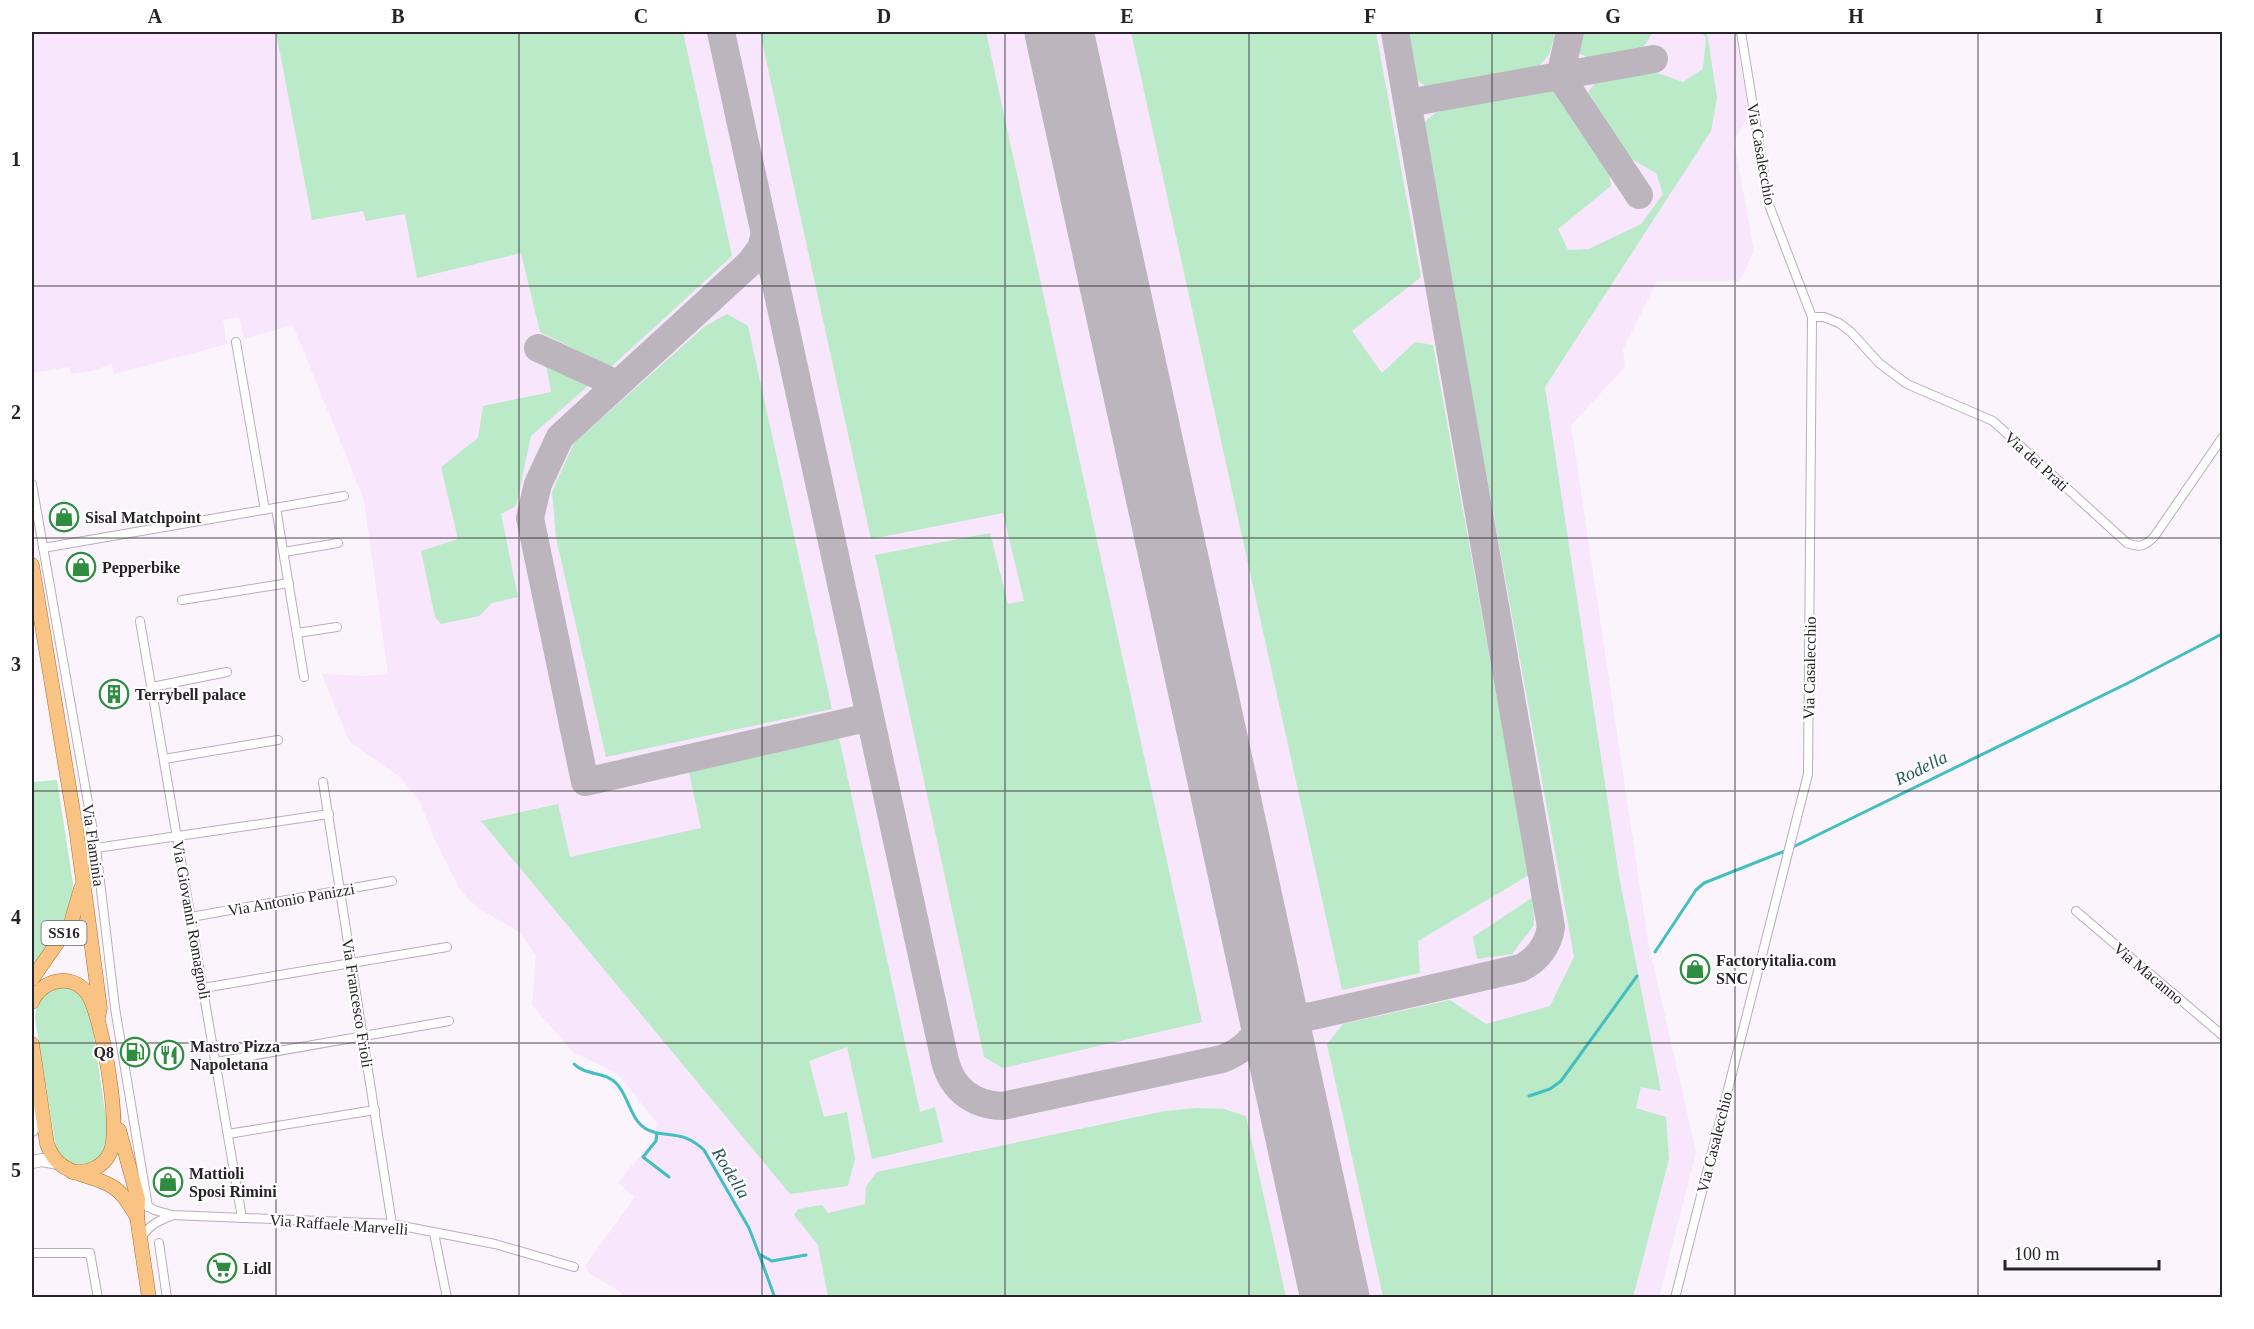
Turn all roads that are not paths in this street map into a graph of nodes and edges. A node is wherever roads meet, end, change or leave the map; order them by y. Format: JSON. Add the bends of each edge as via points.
{"nodes":[{"id":1,"x":1742,"y":32,"type":"edge"},
{"id":2,"x":1812,"y":317,"type":"junction"},
{"id":3,"x":236,"y":342,"type":"dead end"},
{"id":4,"x":2223,"y":438,"type":"edge"},
{"id":5,"x":32,"y":484,"type":"edge"},
{"id":6,"x":344,"y":496,"type":"dead end"},
{"id":7,"x":276,"y":508,"type":"junction"},
{"id":8,"x":265,"y":510,"type":"junction"},
{"id":9,"x":338,"y":543,"type":"dead end"},
{"id":10,"x":43,"y":548,"type":"junction"},
{"id":11,"x":284,"y":552,"type":"junction"},
{"id":12,"x":32,"y":565,"type":"edge"},
{"id":13,"x":289,"y":583,"type":"junction"},
{"id":14,"x":182,"y":600,"type":"dead end"},
{"id":15,"x":140,"y":621,"type":"dead end"},
{"id":16,"x":337,"y":627,"type":"dead end"},
{"id":17,"x":297,"y":633,"type":"junction"},
{"id":18,"x":227,"y":672,"type":"dead end"},
{"id":19,"x":304,"y":677,"type":"dead end"},
{"id":20,"x":152,"y":687,"type":"junction"},
{"id":21,"x":278,"y":740,"type":"dead end"},
{"id":22,"x":164,"y":759,"type":"junction"},
{"id":23,"x":323,"y":782,"type":"dead end"},
{"id":24,"x":329,"y":814,"type":"junction"},
{"id":25,"x":177,"y":836,"type":"junction"},
{"id":26,"x":96,"y":848,"type":"junction"},
{"id":27,"x":82,"y":866,"type":"junction"},
{"id":28,"x":83,"y":880,"type":"junction"},
{"id":29,"x":392,"y":881,"type":"dead end"},
{"id":30,"x":341,"y":890,"type":"junction"},
{"id":31,"x":2076,"y":911,"type":"dead end"},
{"id":32,"x":191,"y":917,"type":"junction"},
{"id":33,"x":447,"y":947,"type":"dead end"},
{"id":34,"x":352,"y":963,"type":"junction"},
{"id":35,"x":32,"y":979,"type":"edge"},
{"id":36,"x":203,"y":988,"type":"junction"},
{"id":37,"x":32,"y":1002,"type":"edge"},
{"id":38,"x":99,"y":1017,"type":"junction"},
{"id":39,"x":449,"y":1021,"type":"dead end"},
{"id":40,"x":2223,"y":1035,"type":"edge"},
{"id":41,"x":363,"y":1036,"type":"junction"},
{"id":42,"x":32,"y":1044,"type":"edge"},
{"id":43,"x":216,"y":1062,"type":"junction"},
{"id":44,"x":37,"y":1087,"type":"junction"},
{"id":45,"x":375,"y":1110,"type":"junction"},
{"id":46,"x":115,"y":1123,"type":"junction"},
{"id":47,"x":32,"y":1130,"type":"edge"},
{"id":48,"x":228,"y":1134,"type":"junction"},
{"id":49,"x":32,"y":1162,"type":"edge"},
{"id":50,"x":58,"y":1163,"type":"junction"},
{"id":51,"x":72,"y":1172,"type":"junction"},
{"id":52,"x":144,"y":1200,"type":"junction"},
{"id":53,"x":172,"y":1215,"type":"junction"},
{"id":54,"x":137,"y":1217,"type":"junction"},
{"id":55,"x":242,"y":1218,"type":"junction"},
{"id":56,"x":392,"y":1224,"type":"junction"},
{"id":57,"x":434,"y":1233,"type":"junction"},
{"id":58,"x":140,"y":1240,"type":"junction"},
{"id":59,"x":159,"y":1243,"type":"dead end"},
{"id":60,"x":32,"y":1253,"type":"edge"},
{"id":61,"x":574,"y":1267,"type":"dead end"},
{"id":62,"x":98,"y":1298,"type":"edge"},
{"id":63,"x":148,"y":1298,"type":"edge"},
{"id":64,"x":167,"y":1298,"type":"edge"},
{"id":65,"x":447,"y":1298,"type":"edge"},
{"id":66,"x":1675,"y":1298,"type":"edge"}],
"edges":[{"from":1,"to":2,"type":"street","name":"Via Casalecchio","via":[[1769,205]]},
{"from":2,"to":4,"type":"street","name":"Via dei Prati","via":[[1839,323],[1879,363],[1907,384],[1993,421],[2134,546],[2154,537]]},
{"from":2,"to":66,"type":"street","name":"Via Casalecchio","via":[[1808,774]]},
{"from":3,"to":8,"type":"street"},
{"from":5,"to":10,"type":"street","name":"Via Flaminia"},
{"from":6,"to":7,"type":"street"},
{"from":7,"to":8,"type":"street"},
{"from":7,"to":11,"type":"street"},
{"from":8,"to":10,"type":"street"},
{"from":9,"to":11,"type":"street"},
{"from":10,"to":26,"type":"street","name":"Via Flaminia"},
{"from":11,"to":13,"type":"street"},
{"from":12,"to":27,"type":"main road","name":"Via Flaminia","number":"SS16"},
{"from":13,"to":14,"type":"street"},
{"from":13,"to":17,"type":"street"},
{"from":15,"to":20,"type":"street","name":"Via Giovanni Romagnoli"},
{"from":16,"to":17,"type":"street"},
{"from":17,"to":19,"type":"street"},
{"from":18,"to":20,"type":"street"},
{"from":20,"to":22,"type":"street","name":"Via Giovanni Romagnoli"},
{"from":21,"to":22,"type":"street"},
{"from":22,"to":25,"type":"street","name":"Via Giovanni Romagnoli"},
{"from":23,"to":24,"type":"street","name":"Via Francesco Frioli"},
{"from":24,"to":25,"type":"street"},
{"from":24,"to":30,"type":"street","name":"Via Francesco Frioli"},
{"from":25,"to":26,"type":"street"},
{"from":25,"to":32,"type":"street","name":"Via Giovanni Romagnoli"},
{"from":26,"to":27,"type":"street"},
{"from":26,"to":52,"type":"street","name":"Via Flaminia"},
{"from":27,"to":28,"type":"main road","name":"Via Flaminia","number":"SS16"},
{"from":28,"to":35,"type":"main road","name":"Via Flaminia","number":"SS16","via":[[71,923]]},
{"from":28,"to":38,"type":"main road","name":"Via Flaminia","number":"SS16"},
{"from":29,"to":30,"type":"street","name":"Via Antonio Panizzi"},
{"from":30,"to":32,"type":"street","name":"Via Antonio Panizzi"},
{"from":30,"to":34,"type":"street","name":"Via Francesco Frioli"},
{"from":31,"to":40,"type":"street","name":"Via Macanno"},
{"from":32,"to":36,"type":"street","name":"Via Giovanni Romagnoli"},
{"from":33,"to":34,"type":"street"},
{"from":34,"to":36,"type":"street"},
{"from":34,"to":41,"type":"street","name":"Via Francesco Frioli"},
{"from":36,"to":43,"type":"street","name":"Via Giovanni Romagnoli"},
{"from":37,"to":38,"type":"main road","name":"Via Flaminia","number":"SS16","via":[[38,990],[50,982],[71,982],[88,994]]},
{"from":38,"to":46,"type":"main road","name":"Via Flaminia","number":"SS16"},
{"from":39,"to":41,"type":"street"},
{"from":41,"to":43,"type":"street"},
{"from":41,"to":45,"type":"street","name":"Via Francesco Frioli"},
{"from":42,"to":44,"type":"main road"},
{"from":43,"to":48,"type":"street","name":"Via Giovanni Romagnoli"},
{"from":44,"to":47,"type":"main road"},
{"from":44,"to":50,"type":"main road","via":[[47,1144]]},
{"from":45,"to":48,"type":"street"},
{"from":45,"to":56,"type":"street","name":"Via Francesco Frioli"},
{"from":46,"to":51,"type":"main road","name":"Via Flaminia","number":"SS16","via":[[113,1149],[105,1161],[94,1169]]},
{"from":46,"to":52,"type":"main road","name":"Via Flaminia","number":"SS16"},
{"from":48,"to":55,"type":"street","name":"Via Giovanni Romagnoli"},
{"from":49,"to":50,"type":"main road"},
{"from":50,"to":51,"type":"main road","name":"Via Flaminia","number":"SS16"},
{"from":51,"to":54,"type":"main road","name":"Via Flaminia","number":"SS16","via":[[113,1187]]},
{"from":52,"to":53,"type":"street","name":"Via Raffaele Marvelli"},
{"from":52,"to":54,"type":"main road","name":"Via Flaminia","number":"SS16"},
{"from":53,"to":55,"type":"street","name":"Via Raffaele Marvelli"},
{"from":53,"to":58,"type":"street","via":[[156,1221]]},
{"from":54,"to":58,"type":"main road","name":"Via Flaminia","number":"SS16"},
{"from":55,"to":56,"type":"street","name":"Via Raffaele Marvelli"},
{"from":56,"to":57,"type":"street","name":"Via Raffaele Marvelli"},
{"from":57,"to":61,"type":"street","name":"Via Raffaele Marvelli","via":[[495,1244]]},
{"from":57,"to":65,"type":"street"},
{"from":58,"to":63,"type":"main road","name":"Via Flaminia","number":"SS16"},
{"from":59,"to":64,"type":"street"},
{"from":60,"to":62,"type":"street","via":[[90,1253]]}]}
